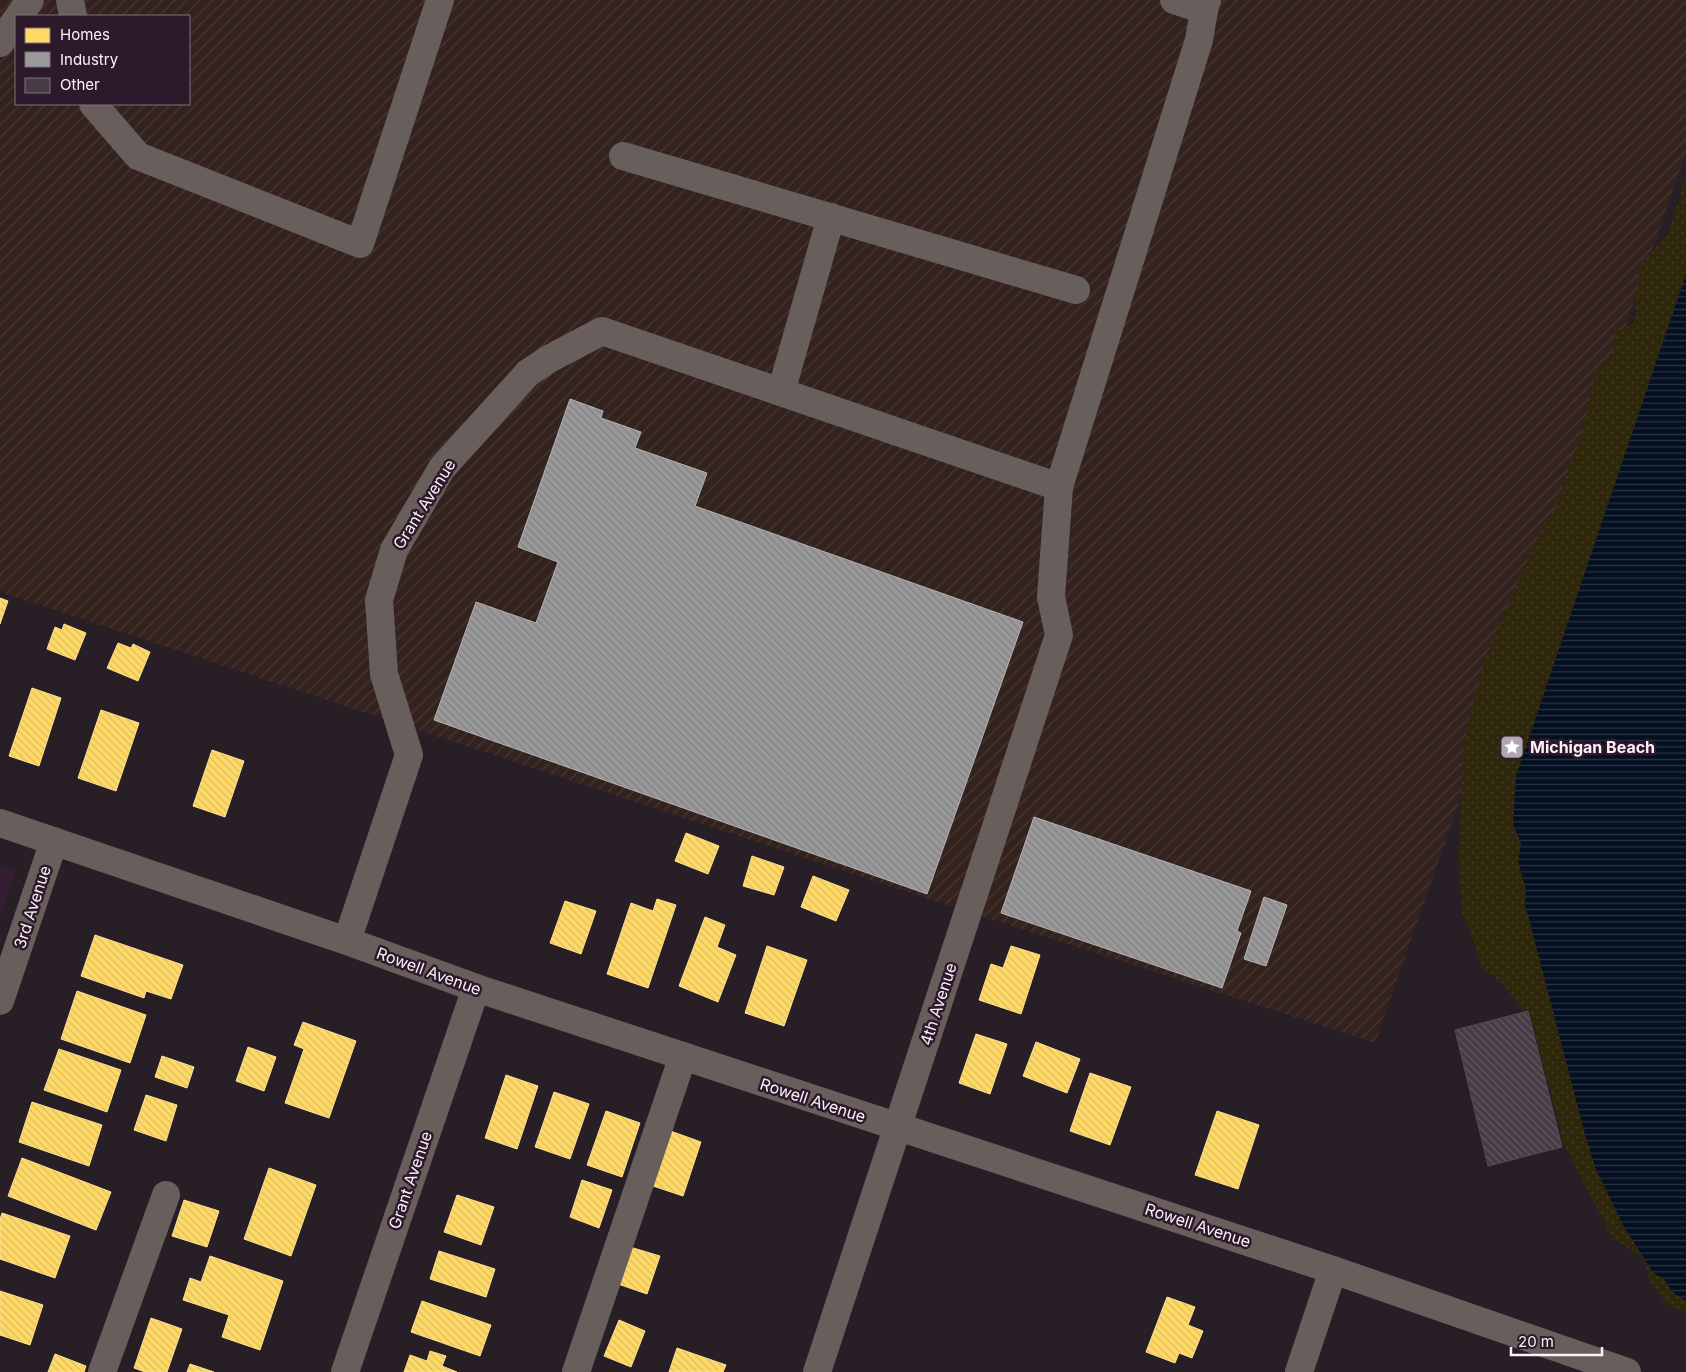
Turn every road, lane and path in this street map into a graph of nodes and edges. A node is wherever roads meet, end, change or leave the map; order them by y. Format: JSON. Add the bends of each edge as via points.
{"nodes":[{"id":1,"x":30,"y":0,"type":"edge"},
{"id":2,"x":70,"y":0,"type":"edge"},
{"id":3,"x":440,"y":0,"type":"edge"},
{"id":4,"x":1174,"y":0,"type":"edge"},
{"id":5,"x":1206,"y":5,"type":"edge"},
{"id":6,"x":20,"y":15,"type":"edge"},
{"id":7,"x":73,"y":15,"type":"edge"},
{"id":8,"x":15,"y":21,"type":"edge"},
{"id":9,"x":0,"y":43,"type":"edge"},
{"id":10,"x":94,"y":105,"type":"edge"},
{"id":11,"x":623,"y":156,"type":"dead end"},
{"id":12,"x":832,"y":218,"type":"junction"},
{"id":13,"x":1076,"y":290,"type":"dead end"},
{"id":14,"x":781,"y":392,"type":"junction"},
{"id":15,"x":1059,"y":488,"type":"junction"},
{"id":16,"x":0,"y":823,"type":"edge"},
{"id":17,"x":54,"y":841,"type":"junction"},
{"id":18,"x":347,"y":941,"type":"junction"},
{"id":19,"x":476,"y":988,"type":"junction"},
{"id":20,"x":0,"y":1002,"type":"edge"},
{"id":21,"x":683,"y":1056,"type":"junction"},
{"id":22,"x":897,"y":1128,"type":"junction"},
{"id":23,"x":166,"y":1196,"type":"dead end"},
{"id":24,"x":1333,"y":1270,"type":"junction"},
{"id":25,"x":102,"y":1372,"type":"edge"},
{"id":26,"x":345,"y":1372,"type":"edge"},
{"id":27,"x":576,"y":1372,"type":"edge"},
{"id":28,"x":817,"y":1372,"type":"edge"},
{"id":29,"x":1299,"y":1372,"type":"edge"},
{"id":30,"x":1627,"y":1372,"type":"edge"}],
"edges":[{"from":1,"to":6,"type":"street"},
{"from":2,"to":7,"type":"street"},
{"from":3,"to":10,"type":"street","via":[[360,244],[138,156]]},
{"from":4,"to":5,"type":"street"},
{"from":5,"to":15,"type":"street","via":[[1199,40]]},
{"from":8,"to":9,"type":"street"},
{"from":11,"to":12,"type":"street"},
{"from":12,"to":13,"type":"street"},
{"from":12,"to":14,"type":"street"},
{"from":14,"to":15,"type":"street"},
{"from":14,"to":18,"type":"street","name":"Grant Avenue","via":[[602,331],[528,373],[442,468],[394,550],[379,600],[384,674],[409,755]]},
{"from":15,"to":22,"type":"street","name":"4th Avenue","via":[[1051,597],[1059,635]]},
{"from":16,"to":17,"type":"street","name":"Rowell Avenue"},
{"from":17,"to":18,"type":"street","name":"Rowell Avenue"},
{"from":17,"to":20,"type":"street","name":"3rd Avenue"},
{"from":18,"to":19,"type":"street","name":"Rowell Avenue"},
{"from":19,"to":21,"type":"street","name":"Rowell Avenue"},
{"from":19,"to":26,"type":"street","name":"Grant Avenue"},
{"from":21,"to":22,"type":"street","name":"Rowell Avenue"},
{"from":21,"to":27,"type":"street"},
{"from":22,"to":24,"type":"street","name":"Rowell Avenue"},
{"from":22,"to":28,"type":"street","name":"4th Avenue"},
{"from":23,"to":25,"type":"street"},
{"from":24,"to":29,"type":"street"},
{"from":24,"to":30,"type":"street","name":"Rowell Avenue"}]}
